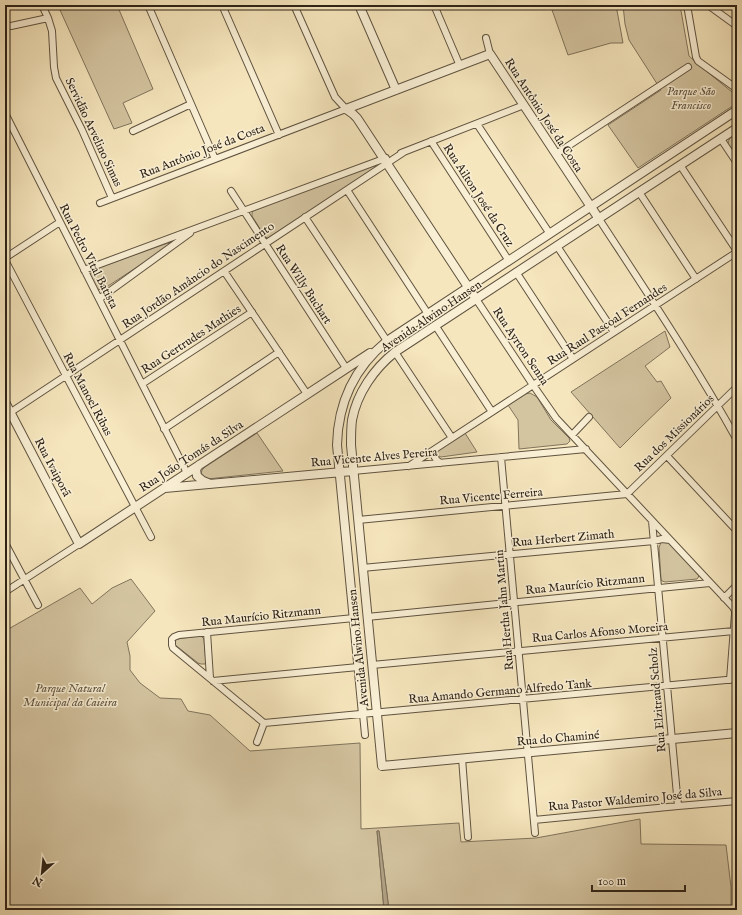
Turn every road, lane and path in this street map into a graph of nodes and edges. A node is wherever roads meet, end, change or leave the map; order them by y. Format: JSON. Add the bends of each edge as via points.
{"nodes":[{"id":1,"x":42,"y":5,"type":"edge"},
{"id":2,"x":148,"y":5,"type":"edge"},
{"id":3,"x":222,"y":5,"type":"edge"},
{"id":4,"x":294,"y":5,"type":"edge"},
{"id":5,"x":359,"y":5,"type":"edge"},
{"id":6,"x":434,"y":5,"type":"edge"},
{"id":7,"x":687,"y":5,"type":"edge"},
{"id":8,"x":708,"y":5,"type":"edge"},
{"id":9,"x":48,"y":18,"type":"junction"},
{"id":10,"x":11,"y":26,"type":"dead end"},
{"id":11,"x":737,"y":26,"type":"edge"},
{"id":12,"x":486,"y":38,"type":"dead end"},
{"id":13,"x":490,"y":54,"type":"junction"},
{"id":14,"x":460,"y":66,"type":"junction"},
{"id":15,"x":688,"y":67,"type":"dead end"},
{"id":16,"x":737,"y":89,"type":"edge"},
{"id":17,"x":396,"y":90,"type":"junction"},
{"id":18,"x":191,"y":104,"type":"junction"},
{"id":19,"x":524,"y":105,"type":"junction"},
{"id":20,"x":346,"y":109,"type":"junction"},
{"id":21,"x":737,"y":110,"type":"edge"},
{"id":22,"x":5,"y":113,"type":"edge"},
{"id":23,"x":477,"y":124,"type":"junction"},
{"id":24,"x":737,"y":128,"type":"edge"},
{"id":25,"x":133,"y":131,"type":"dead end"},
{"id":26,"x":279,"y":135,"type":"junction"},
{"id":27,"x":721,"y":138,"type":"junction"},
{"id":28,"x":431,"y":142,"type":"junction"},
{"id":29,"x":556,"y":154,"type":"junction"},
{"id":30,"x":216,"y":159,"type":"junction"},
{"id":31,"x":385,"y":161,"type":"junction"},
{"id":32,"x":737,"y":163,"type":"edge"},
{"id":33,"x":680,"y":165,"type":"junction"},
{"id":34,"x":346,"y":190,"type":"junction"},
{"id":35,"x":231,"y":191,"type":"dead end"},
{"id":36,"x":639,"y":192,"type":"junction"},
{"id":37,"x":112,"y":198,"type":"junction"},
{"id":38,"x":100,"y":203,"type":"dead end"},
{"id":39,"x":591,"y":207,"type":"junction"},
{"id":40,"x":244,"y":211,"type":"junction"},
{"id":41,"x":305,"y":217,"type":"junction"},
{"id":42,"x":599,"y":219,"type":"junction"},
{"id":43,"x":60,"y":222,"type":"junction"},
{"id":44,"x":196,"y":229,"type":"junction"},
{"id":45,"x":550,"y":234,"type":"junction"},
{"id":46,"x":265,"y":244,"type":"junction"},
{"id":47,"x":557,"y":246,"type":"junction"},
{"id":48,"x":737,"y":252,"type":"edge"},
{"id":49,"x":5,"y":259,"type":"edge"},
{"id":50,"x":509,"y":261,"type":"junction"},
{"id":51,"x":84,"y":270,"type":"junction"},
{"id":52,"x":224,"y":271,"type":"junction"},
{"id":53,"x":516,"y":272,"type":"junction"},
{"id":54,"x":696,"y":279,"type":"junction"},
{"id":55,"x":469,"y":288,"type":"junction"},
{"id":56,"x":99,"y":299,"type":"junction"},
{"id":57,"x":476,"y":299,"type":"junction"},
{"id":58,"x":656,"y":305,"type":"junction"},
{"id":59,"x":252,"y":312,"type":"junction"},
{"id":60,"x":428,"y":314,"type":"junction"},
{"id":61,"x":436,"y":325,"type":"junction"},
{"id":62,"x":614,"y":332,"type":"junction"},
{"id":63,"x":120,"y":340,"type":"junction"},
{"id":64,"x":387,"y":341,"type":"junction"},
{"id":65,"x":279,"y":352,"type":"junction"},
{"id":66,"x":395,"y":352,"type":"junction"},
{"id":67,"x":573,"y":359,"type":"junction"},
{"id":68,"x":346,"y":368,"type":"junction"},
{"id":69,"x":66,"y":375,"type":"junction"},
{"id":70,"x":142,"y":384,"type":"junction"},
{"id":71,"x":351,"y":384,"type":"junction"},
{"id":72,"x":532,"y":386,"type":"junction"},
{"id":73,"x":737,"y":387,"type":"edge"},
{"id":74,"x":307,"y":394,"type":"junction"},
{"id":75,"x":5,"y":402,"type":"edge"},
{"id":76,"x":718,"y":405,"type":"junction"},
{"id":77,"x":492,"y":412,"type":"junction"},
{"id":78,"x":8,"y":414,"type":"edge"},
{"id":79,"x":589,"y":417,"type":"dead end"},
{"id":80,"x":164,"y":429,"type":"junction"},
{"id":81,"x":572,"y":435,"type":"junction"},
{"id":82,"x":452,"y":438,"type":"junction"},
{"id":83,"x":737,"y":440,"type":"edge"},
{"id":84,"x":586,"y":449,"type":"junction"},
{"id":85,"x":434,"y":450,"type":"junction"},
{"id":86,"x":667,"y":456,"type":"junction"},
{"id":87,"x":502,"y":457,"type":"junction"},
{"id":88,"x":440,"y":463,"type":"junction"},
{"id":89,"x":200,"y":464,"type":"junction"},
{"id":90,"x":409,"y":466,"type":"junction"},
{"id":91,"x":353,"y":471,"type":"junction"},
{"id":92,"x":340,"y":472,"type":"junction"},
{"id":93,"x":186,"y":473,"type":"junction"},
{"id":94,"x":212,"y":484,"type":"junction"},
{"id":95,"x":199,"y":485,"type":"junction"},
{"id":96,"x":164,"y":488,"type":"junction"},
{"id":97,"x":627,"y":494,"type":"junction"},
{"id":98,"x":506,"y":505,"type":"junction"},
{"id":99,"x":135,"y":507,"type":"junction"},
{"id":100,"x":358,"y":520,"type":"junction"},
{"id":101,"x":652,"y":521,"type":"junction"},
{"id":102,"x":737,"y":530,"type":"edge"},
{"id":103,"x":151,"y":537,"type":"dead end"},
{"id":104,"x":670,"y":540,"type":"junction"},
{"id":105,"x":654,"y":541,"type":"junction"},
{"id":106,"x":5,"y":543,"type":"edge"},
{"id":107,"x":79,"y":544,"type":"junction"},
{"id":108,"x":510,"y":554,"type":"junction"},
{"id":109,"x":362,"y":568,"type":"junction"},
{"id":110,"x":24,"y":579,"type":"junction"},
{"id":111,"x":710,"y":583,"type":"junction"},
{"id":112,"x":737,"y":585,"type":"edge"},
{"id":113,"x":658,"y":588,"type":"junction"},
{"id":114,"x":8,"y":590,"type":"dead end"},
{"id":115,"x":724,"y":598,"type":"junction"},
{"id":116,"x":514,"y":602,"type":"junction"},
{"id":117,"x":38,"y":605,"type":"dead end"},
{"id":118,"x":367,"y":617,"type":"junction"},
{"id":119,"x":354,"y":618,"type":"junction"},
{"id":120,"x":734,"y":631,"type":"junction"},
{"id":121,"x":207,"y":632,"type":"junction"},
{"id":122,"x":663,"y":637,"type":"junction"},
{"id":123,"x":519,"y":651,"type":"junction"},
{"id":124,"x":372,"y":665,"type":"junction"},
{"id":125,"x":358,"y":667,"type":"junction"},
{"id":126,"x":211,"y":679,"type":"junction"},
{"id":127,"x":737,"y":679,"type":"edge"},
{"id":128,"x":730,"y":680,"type":"junction"},
{"id":129,"x":667,"y":686,"type":"junction"},
{"id":130,"x":523,"y":699,"type":"junction"},
{"id":131,"x":377,"y":713,"type":"junction"},
{"id":132,"x":363,"y":714,"type":"junction"},
{"id":133,"x":264,"y":723,"type":"junction"},
{"id":134,"x":737,"y":733,"type":"edge"},
{"id":135,"x":365,"y":735,"type":"dead end"},
{"id":136,"x":672,"y":739,"type":"junction"},
{"id":137,"x":257,"y":742,"type":"dead end"},
{"id":138,"x":528,"y":752,"type":"junction"},
{"id":139,"x":462,"y":758,"type":"junction"},
{"id":140,"x":382,"y":766,"type":"joint"},
{"id":141,"x":737,"y":801,"type":"edge"},
{"id":142,"x":678,"y":806,"type":"junction"},
{"id":143,"x":534,"y":820,"type":"junction"},
{"id":144,"x":535,"y":833,"type":"dead end"},
{"id":145,"x":468,"y":837,"type":"dead end"}],
"edges":[{"from":1,"to":9,"type":"street","name":"Servidão Arvelino Simas"},
{"from":2,"to":18,"type":"street"},
{"from":3,"to":26,"type":"street"},
{"from":4,"to":20,"type":"street","name":"Rua Ayrton Senna","via":[[335,97]]},
{"from":5,"to":17,"type":"street"},
{"from":6,"to":14,"type":"street"},
{"from":7,"to":16,"type":"street","via":[[698,61]]},
{"from":8,"to":11,"type":"street"},
{"from":9,"to":10,"type":"street"},
{"from":9,"to":37,"type":"street","name":"Servidão Arvelino Simas","via":[[52,31],[56,78]]},
{"from":12,"to":13,"type":"street"},
{"from":13,"to":14,"type":"street","name":"Rua Antônio José da Costa"},
{"from":13,"to":19,"type":"street","name":"Rua Antônio José da Costa"},
{"from":14,"to":17,"type":"street","name":"Rua Antônio José da Costa"},
{"from":15,"to":29,"type":"street"},
{"from":17,"to":20,"type":"street","name":"Rua Antônio José da Costa"},
{"from":18,"to":25,"type":"street"},
{"from":18,"to":30,"type":"street"},
{"from":19,"to":23,"type":"street"},
{"from":19,"to":29,"type":"street","name":"Rua Antônio José da Costa"},
{"from":20,"to":26,"type":"street","name":"Rua Antônio José da Costa"},
{"from":20,"to":31,"type":"street","name":"Rua Ayrton Senna","via":[[357,118]]},
{"from":21,"to":39,"type":"street","name":"Avenida Alwino Hansen"},
{"from":22,"to":43,"type":"street","name":"Rua Pedro Vital Batista"},
{"from":23,"to":28,"type":"street"},
{"from":23,"to":45,"type":"street"},
{"from":24,"to":27,"type":"street","name":"Avenida Alwino Hansen"},
{"from":26,"to":30,"type":"street","name":"Rua Antônio José da Costa"},
{"from":27,"to":32,"type":"street"},
{"from":27,"to":33,"type":"street","name":"Avenida Alwino Hansen"},
{"from":28,"to":31,"type":"street"},
{"from":28,"to":50,"type":"street","name":"Rua Ailton José da Cruz"},
{"from":29,"to":39,"type":"street","name":"Rua Antônio José da Costa"},
{"from":30,"to":37,"type":"street","name":"Rua Antônio José da Costa"},
{"from":31,"to":34,"type":"street","name":"Rua Jordão Amâncio do Nascimento"},
{"from":31,"to":40,"type":"street"},
{"from":31,"to":55,"type":"street","name":"Rua Ayrton Senna"},
{"from":33,"to":36,"type":"street","name":"Avenida Alwino Hansen"},
{"from":33,"to":48,"type":"street"},
{"from":34,"to":41,"type":"street","name":"Rua Jordão Amâncio do Nascimento"},
{"from":34,"to":60,"type":"street"},
{"from":35,"to":40,"type":"street","name":"Rua Willy Buchart"},
{"from":36,"to":42,"type":"street","name":"Avenida Alwino Hansen"},
{"from":36,"to":54,"type":"street"},
{"from":37,"to":38,"type":"street","name":"Rua Antônio José da Costa"},
{"from":39,"to":42,"type":"street","name":"Rua Antônio José da Costa"},
{"from":39,"to":45,"type":"street","name":"Avenida Alwino Hansen"},
{"from":40,"to":44,"type":"street"},
{"from":40,"to":46,"type":"street","name":"Rua Willy Buchart"},
{"from":41,"to":46,"type":"street","name":"Rua Jordão Amâncio do Nascimento"},
{"from":41,"to":64,"type":"street"},
{"from":42,"to":47,"type":"street","name":"Avenida Alwino Hansen"},
{"from":42,"to":58,"type":"street","name":"Rua Antônio José da Costa"},
{"from":43,"to":49,"type":"street"},
{"from":43,"to":51,"type":"street","name":"Rua Pedro Vital Batista"},
{"from":44,"to":51,"type":"street"},
{"from":44,"to":56,"type":"street"},
{"from":45,"to":50,"type":"street","name":"Avenida Alwino Hansen"},
{"from":46,"to":52,"type":"street","name":"Rua Jordão Amâncio do Nascimento"},
{"from":46,"to":68,"type":"street","name":"Rua Willy Buchart"},
{"from":47,"to":53,"type":"street","name":"Avenida Alwino Hansen"},
{"from":47,"to":62,"type":"street"},
{"from":48,"to":54,"type":"street","name":"Rua Raul Pascoal Fernandes"},
{"from":49,"to":69,"type":"street","name":"Rua Manoel Ribas"},
{"from":50,"to":55,"type":"street","name":"Avenida Alwino Hansen"},
{"from":51,"to":56,"type":"street","name":"Rua Pedro Vital Batista"},
{"from":52,"to":59,"type":"street"},
{"from":52,"to":63,"type":"street","name":"Rua Jordão Amâncio do Nascimento"},
{"from":53,"to":57,"type":"street","name":"Avenida Alwino Hansen"},
{"from":53,"to":67,"type":"street"},
{"from":54,"to":58,"type":"street","name":"Rua Raul Pascoal Fernandes"},
{"from":55,"to":57,"type":"street","name":"Rua Ayrton Senna"},
{"from":55,"to":60,"type":"street","name":"Avenida Alwino Hansen"},
{"from":56,"to":63,"type":"street","name":"Rua Pedro Vital Batista"},
{"from":57,"to":61,"type":"street","name":"Avenida Alwino Hansen"},
{"from":57,"to":72,"type":"street","name":"Rua Ayrton Senna"},
{"from":58,"to":62,"type":"street","name":"Rua Raul Pascoal Fernandes"},
{"from":58,"to":76,"type":"street","name":"Rua Antônio José da Costa"},
{"from":59,"to":65,"type":"street"},
{"from":59,"to":70,"type":"street","name":"Rua Gertrudes Mathies"},
{"from":60,"to":64,"type":"street","name":"Avenida Alwino Hansen"},
{"from":61,"to":66,"type":"street","name":"Avenida Alwino Hansen"},
{"from":61,"to":77,"type":"street"},
{"from":62,"to":67,"type":"street","name":"Rua Raul Pascoal Fernandes"},
{"from":63,"to":69,"type":"street","name":"Rua Jordão Amâncio do Nascimento"},
{"from":63,"to":70,"type":"street","name":"Rua Pedro Vital Batista"},
{"from":64,"to":68,"type":"street","name":"Rua João Tomás da Silva"},
{"from":64,"to":71,"type":"street","name":"Avenida Alwino Hansen","via":[[369,357]]},
{"from":65,"to":74,"type":"street"},
{"from":65,"to":80,"type":"street"},
{"from":66,"to":82,"type":"street"},
{"from":66,"to":91,"type":"street","name":"Avenida Alwino Hansen","via":[[370,377],[355,410],[351,436]]},
{"from":67,"to":72,"type":"street","name":"Rua Raul Pascoal Fernandes"},
{"from":68,"to":71,"type":"street"},
{"from":68,"to":74,"type":"street","name":"Rua João Tomás da Silva"},
{"from":69,"to":78,"type":"street","name":"Rua Jordão Amâncio do Nascimento"},
{"from":69,"to":99,"type":"street","name":"Rua Manoel Ribas"},
{"from":70,"to":80,"type":"street","name":"Rua Pedro Vital Batista"},
{"from":71,"to":92,"type":"street","name":"Avenida Alwino Hansen","via":[[338,423]]},
{"from":72,"to":77,"type":"street","name":"Rua Raul Pascoal Fernandes"},
{"from":72,"to":81,"type":"street","name":"Rua Ayrton Senna"},
{"from":73,"to":76,"type":"street","name":"Rua dos Missionários"},
{"from":74,"to":89,"type":"street","name":"Rua João Tomás da Silva"},
{"from":75,"to":78,"type":"street","name":"Rua Ivaiporã"},
{"from":76,"to":83,"type":"street","name":"Rua Antônio José da Costa"},
{"from":76,"to":86,"type":"street","name":"Rua dos Missionários"},
{"from":77,"to":82,"type":"street","name":"Rua Raul Pascoal Fernandes"},
{"from":78,"to":107,"type":"street","name":"Rua Ivaiporã"},
{"from":79,"to":81,"type":"street"},
{"from":80,"to":93,"type":"street","name":"Rua Pedro Vital Batista"},
{"from":81,"to":84,"type":"street","name":"Rua Ayrton Senna"},
{"from":82,"to":85,"type":"street","name":"Rua Raul Pascoal Fernandes"},
{"from":84,"to":87,"type":"street","name":"Rua Vicente Alves Pereira"},
{"from":84,"to":97,"type":"street","name":"Rua Ayrton Senna"},
{"from":85,"to":88,"type":"street","via":[[433,456]]},
{"from":85,"to":90,"type":"street","name":"Rua Raul Pascoal Fernandes"},
{"from":86,"to":97,"type":"street","name":"Rua dos Missionários"},
{"from":86,"to":102,"type":"street"},
{"from":87,"to":88,"type":"street","name":"Rua Vicente Alves Pereira"},
{"from":87,"to":98,"type":"street","name":"Rua Hertha Jahn Martin"},
{"from":88,"to":90,"type":"street","name":"Rua Vicente Alves Pereira"},
{"from":89,"to":93,"type":"street","name":"Rua João Tomás da Silva"},
{"from":89,"to":94,"type":"street","via":[[196,469],[197,476],[202,481]]},
{"from":90,"to":91,"type":"street","name":"Rua Vicente Alves Pereira"},
{"from":91,"to":92,"type":"street","name":"Rua Vicente Alves Pereira"},
{"from":91,"to":100,"type":"street","name":"Avenida Alwino Hansen"},
{"from":92,"to":94,"type":"street","name":"Rua Vicente Alves Pereira"},
{"from":92,"to":119,"type":"street","name":"Avenida Alwino Hansen"},
{"from":93,"to":95,"type":"street","via":[[191,481]]},
{"from":93,"to":96,"type":"street","name":"Rua João Tomás da Silva"},
{"from":94,"to":95,"type":"street","name":"Rua Vicente Alves Pereira"},
{"from":95,"to":96,"type":"street","name":"Rua Vicente Alves Pereira"},
{"from":96,"to":99,"type":"street","name":"Rua João Tomás da Silva"},
{"from":97,"to":98,"type":"street","name":"Rua Vicente Ferreira"},
{"from":97,"to":101,"type":"street","name":"Rua Ayrton Senna"},
{"from":98,"to":100,"type":"street","name":"Rua Vicente Ferreira"},
{"from":98,"to":108,"type":"street","name":"Rua Hertha Jahn Martin"},
{"from":99,"to":103,"type":"street","name":"Rua Manoel Ribas"},
{"from":99,"to":107,"type":"street","name":"Rua João Tomás da Silva"},
{"from":100,"to":109,"type":"street","name":"Avenida Alwino Hansen"},
{"from":101,"to":104,"type":"street","name":"Rua Ayrton Senna"},
{"from":101,"to":105,"type":"street","name":"Rua Elzitraud Scholz"},
{"from":104,"to":105,"type":"street","name":"Rua Herbert Zimath"},
{"from":104,"to":111,"type":"street","name":"Rua Ayrton Senna"},
{"from":105,"to":108,"type":"street","name":"Rua Herbert Zimath"},
{"from":105,"to":113,"type":"street","name":"Rua Elzitraud Scholz"},
{"from":106,"to":110,"type":"street"},
{"from":107,"to":110,"type":"street","name":"Rua João Tomás da Silva"},
{"from":108,"to":109,"type":"street","name":"Rua Herbert Zimath"},
{"from":108,"to":116,"type":"street","name":"Rua Hertha Jahn Martin"},
{"from":109,"to":118,"type":"street","name":"Avenida Alwino Hansen"},
{"from":110,"to":114,"type":"street","name":"Rua João Tomás da Silva"},
{"from":110,"to":117,"type":"street"},
{"from":111,"to":113,"type":"street","name":"Rua Maurício Ritzmann"},
{"from":111,"to":115,"type":"street","name":"Rua Ayrton Senna"},
{"from":112,"to":115,"type":"street"},
{"from":113,"to":116,"type":"street","name":"Rua Maurício Ritzmann"},
{"from":113,"to":122,"type":"street","name":"Rua Elzitraud Scholz"},
{"from":115,"to":120,"type":"street","name":"Rua Ayrton Senna","via":[[735,611]]},
{"from":116,"to":118,"type":"street","name":"Rua Maurício Ritzmann"},
{"from":116,"to":123,"type":"street","name":"Rua Hertha Jahn Martin"},
{"from":118,"to":124,"type":"street","name":"Avenida Alwino Hansen"},
{"from":119,"to":121,"type":"street","name":"Rua Maurício Ritzmann"},
{"from":119,"to":125,"type":"street","name":"Avenida Alwino Hansen"},
{"from":120,"to":122,"type":"street","name":"Rua Carlos Afonso Moreira"},
{"from":120,"to":128,"type":"street","name":"Rua Ayrton Senna"},
{"from":121,"to":126,"type":"street"},
{"from":121,"to":126,"type":"street","name":"Rua Maurício Ritzmann","via":[[179,635],[172,639],[172,645]]},
{"from":122,"to":123,"type":"street","name":"Rua Carlos Afonso Moreira"},
{"from":122,"to":129,"type":"street","name":"Rua Elzitraud Scholz"},
{"from":123,"to":124,"type":"street","name":"Rua Carlos Afonso Moreira"},
{"from":123,"to":130,"type":"street","name":"Rua Hertha Jahn Martin"},
{"from":124,"to":131,"type":"street","name":"Avenida Alwino Hansen"},
{"from":125,"to":126,"type":"street"},
{"from":125,"to":132,"type":"street","name":"Avenida Alwino Hansen"},
{"from":126,"to":133,"type":"street"},
{"from":127,"to":128,"type":"street","name":"Rua Amando Germano Alfredo Tank"},
{"from":128,"to":129,"type":"street","name":"Rua Amando Germano Alfredo Tank"},
{"from":129,"to":130,"type":"street","name":"Rua Amando Germano Alfredo Tank"},
{"from":129,"to":136,"type":"street","name":"Rua Elzitraud Scholz"},
{"from":130,"to":131,"type":"street","name":"Rua Amando Germano Alfredo Tank"},
{"from":130,"to":138,"type":"street","name":"Rua Hertha Jahn Martin"},
{"from":131,"to":132,"type":"street","name":"Rua Amando Germano Alfredo Tank"},
{"from":131,"to":140,"type":"street","name":"Avenida Alwino Hansen"},
{"from":132,"to":133,"type":"street","name":"Rua Amando Germano Alfredo Tank"},
{"from":132,"to":135,"type":"street","name":"Avenida Alwino Hansen"},
{"from":133,"to":137,"type":"street"},
{"from":134,"to":136,"type":"street","name":"Rua do Chaminé"},
{"from":136,"to":138,"type":"street","name":"Rua do Chaminé"},
{"from":136,"to":142,"type":"street","name":"Rua Elzitraud Scholz"},
{"from":138,"to":139,"type":"street","name":"Rua do Chaminé"},
{"from":138,"to":143,"type":"street","name":"Rua Hertha Jahn Martin"},
{"from":139,"to":140,"type":"street","name":"Rua do Chaminé"},
{"from":139,"to":145,"type":"street"},
{"from":141,"to":142,"type":"street","name":"Rua Pastor Waldemiro José da Silva"},
{"from":142,"to":143,"type":"street","name":"Rua Pastor Waldemiro José da Silva"},
{"from":143,"to":144,"type":"street","name":"Rua Hertha Jahn Martin"}]}
